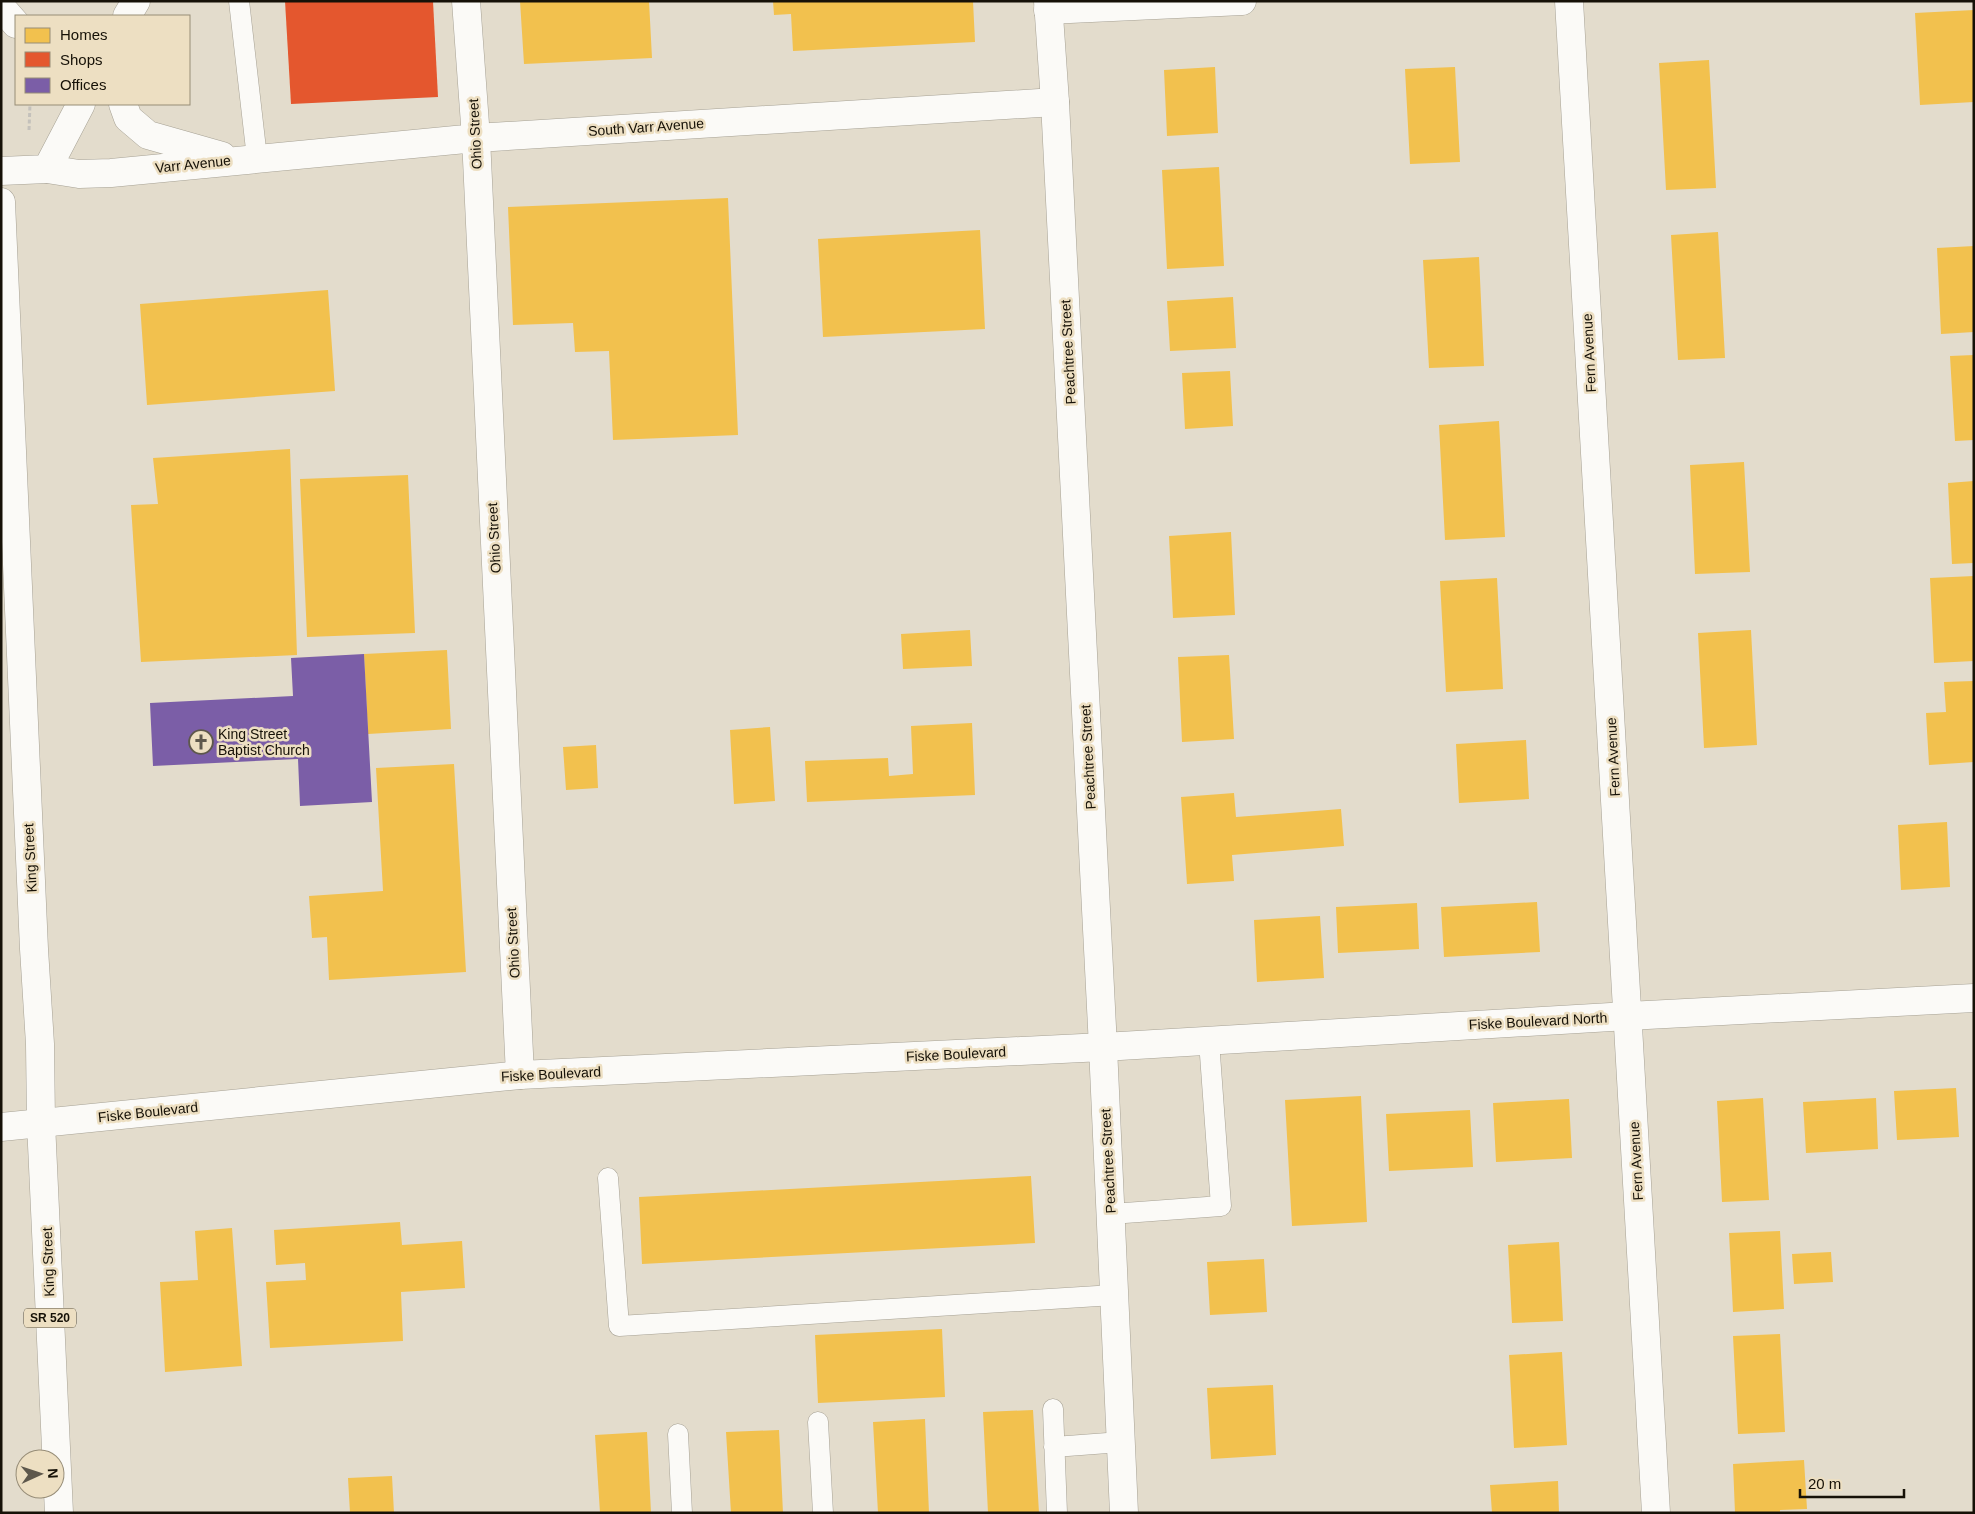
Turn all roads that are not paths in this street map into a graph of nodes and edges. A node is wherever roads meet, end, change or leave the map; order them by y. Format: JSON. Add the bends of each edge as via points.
{"nodes":[{"id":1,"x":136,"y":1,"type":"edge"},
{"id":2,"x":239,"y":1,"type":"edge"},
{"id":3,"x":466,"y":1,"type":"edge"},
{"id":4,"x":1242,"y":1,"type":"edge"},
{"id":5,"x":1569,"y":1,"type":"edge"},
{"id":6,"x":1,"y":6,"type":"edge"},
{"id":7,"x":1048,"y":6,"type":"edge"},
{"id":8,"x":128,"y":15,"type":"edge"},
{"id":9,"x":15,"y":23,"type":"edge"},
{"id":10,"x":1055,"y":102,"type":"junction"},
{"id":11,"x":80,"y":105,"type":"edge"},
{"id":12,"x":123,"y":105,"type":"edge"},
{"id":13,"x":476,"y":138,"type":"junction"},
{"id":14,"x":247,"y":159,"type":"junction"},
{"id":15,"x":47,"y":169,"type":"junction"},
{"id":16,"x":1,"y":171,"type":"edge"},
{"id":17,"x":1,"y":202,"type":"edge"},
{"id":18,"x":1974,"y":998,"type":"edge"},
{"id":19,"x":1628,"y":1016,"type":"junction"},
{"id":20,"x":1209,"y":1041,"type":"junction"},
{"id":21,"x":1103,"y":1047,"type":"junction"},
{"id":22,"x":520,"y":1075,"type":"junction"},
{"id":23,"x":41,"y":1123,"type":"junction"},
{"id":24,"x":1,"y":1127,"type":"edge"},
{"id":25,"x":608,"y":1178,"type":"dead end"},
{"id":26,"x":1111,"y":1214,"type":"junction"},
{"id":27,"x":1114,"y":1295,"type":"junction"},
{"id":28,"x":1053,"y":1409,"type":"dead end"},
{"id":29,"x":818,"y":1422,"type":"dead end"},
{"id":30,"x":678,"y":1434,"type":"dead end"},
{"id":31,"x":1121,"y":1442,"type":"junction"},
{"id":32,"x":1054,"y":1446,"type":"junction"},
{"id":33,"x":59,"y":1513,"type":"edge"},
{"id":34,"x":682,"y":1513,"type":"edge"},
{"id":35,"x":823,"y":1513,"type":"edge"},
{"id":36,"x":1057,"y":1513,"type":"edge"},
{"id":37,"x":1124,"y":1513,"type":"edge"},
{"id":38,"x":1656,"y":1513,"type":"edge"}],
"edges":[{"from":1,"to":8,"type":"street"},
{"from":2,"to":14,"type":"lane"},
{"from":3,"to":13,"type":"street","name":"Ohio Street"},
{"from":4,"to":7,"type":"street"},
{"from":5,"to":19,"type":"street","name":"Fern Avenue"},
{"from":6,"to":9,"type":"street"},
{"from":7,"to":10,"type":"street","name":"Peachtree Street"},
{"from":10,"to":13,"type":"street","name":"South Varr Avenue"},
{"from":10,"to":21,"type":"street","name":"Peachtree Street"},
{"from":11,"to":15,"type":"street"},
{"from":12,"to":14,"type":"street","name":"Varr Avenue","via":[[128,118],[148,135]]},
{"from":13,"to":14,"type":"street","name":"South Varr Avenue"},
{"from":13,"to":22,"type":"street","name":"Ohio Street"},
{"from":14,"to":15,"type":"street","name":"Varr Avenue","via":[[79,174]]},
{"from":15,"to":16,"type":"street","name":"Varr Avenue"},
{"from":17,"to":23,"type":"street","name":"King Street","number":"SR 520"},
{"from":18,"to":19,"type":"street","name":"Fiske Boulevard North"},
{"from":19,"to":20,"type":"street","name":"Fiske Boulevard North"},
{"from":19,"to":38,"type":"street","name":"Fern Avenue"},
{"from":20,"to":21,"type":"street","name":"Fiske Boulevard North"},
{"from":20,"to":26,"type":"lane","via":[[1221,1206]]},
{"from":21,"to":22,"type":"street","name":"Fiske Boulevard"},
{"from":21,"to":26,"type":"street","name":"Peachtree Street"},
{"from":22,"to":23,"type":"street","name":"Fiske Boulevard"},
{"from":23,"to":24,"type":"street","name":"Fiske Boulevard"},
{"from":23,"to":33,"type":"street","name":"King Street","number":"SR 520"},
{"from":25,"to":27,"type":"lane","via":[[619,1326]]},
{"from":26,"to":27,"type":"street","name":"Peachtree Street"},
{"from":27,"to":31,"type":"street","name":"Peachtree Street"},
{"from":28,"to":32,"type":"lane"},
{"from":29,"to":35,"type":"lane"},
{"from":30,"to":34,"type":"lane"},
{"from":31,"to":32,"type":"lane"},
{"from":31,"to":37,"type":"street","name":"Peachtree Street"},
{"from":32,"to":36,"type":"lane"}]}
